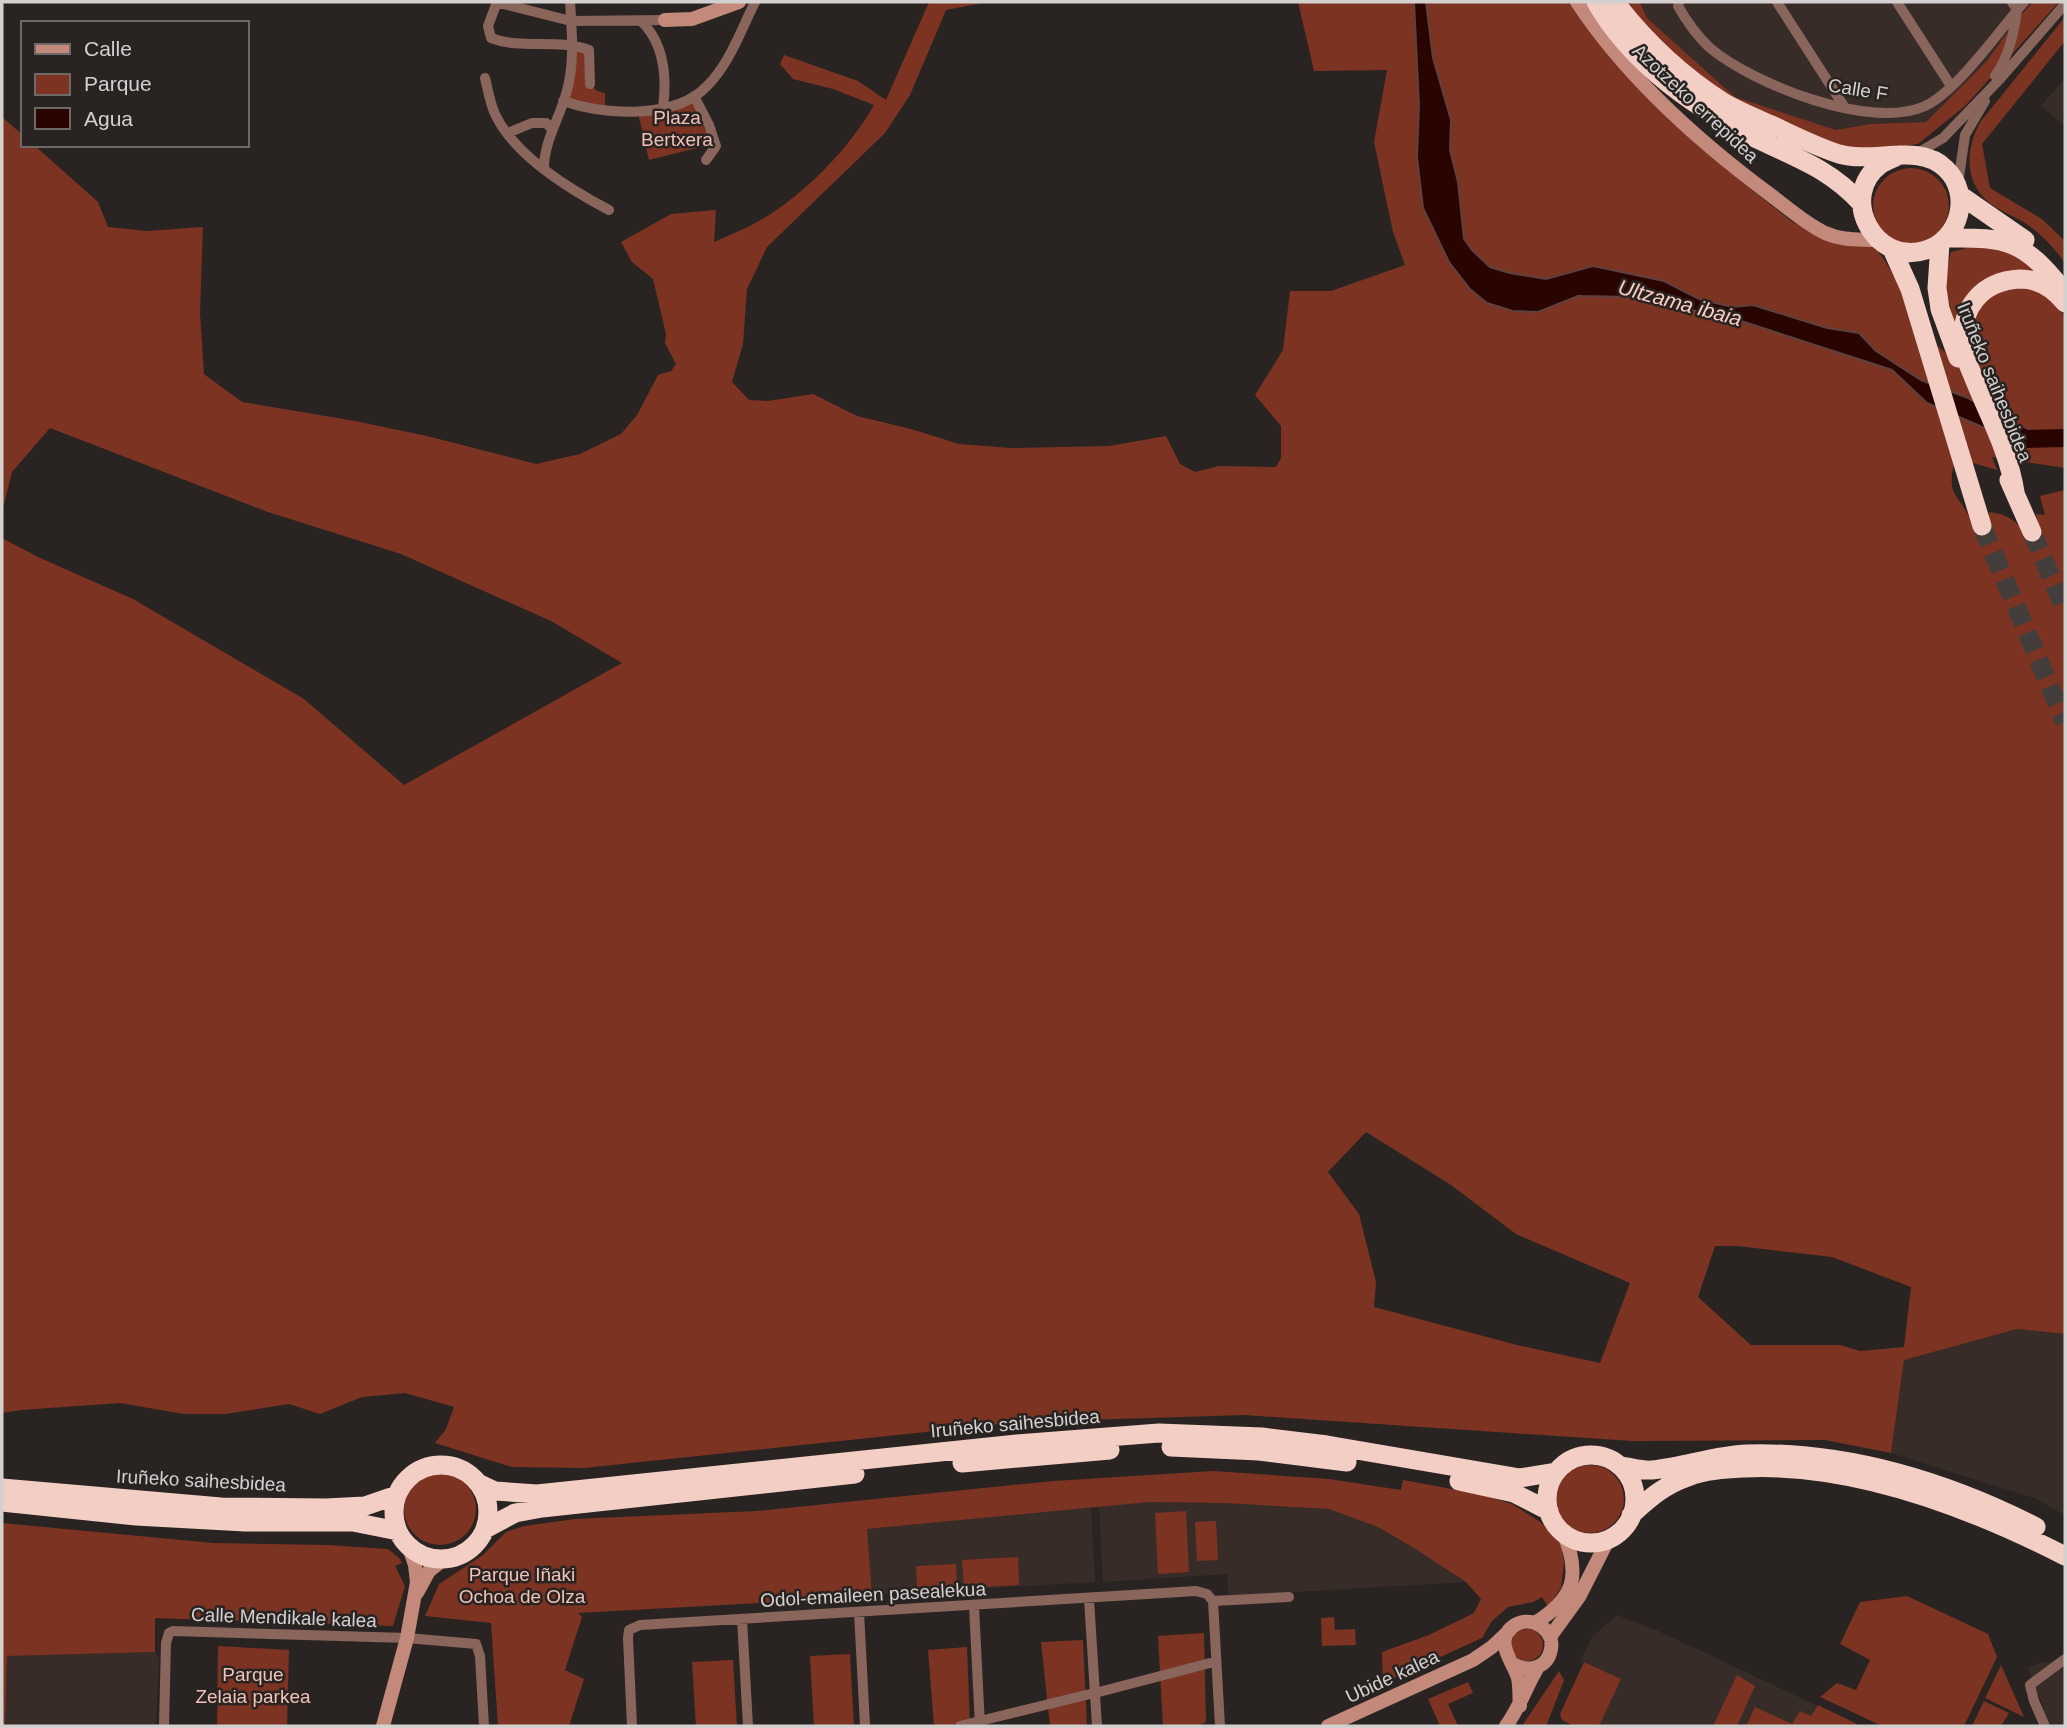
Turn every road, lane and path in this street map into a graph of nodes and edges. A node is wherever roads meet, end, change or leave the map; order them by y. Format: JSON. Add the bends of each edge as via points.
{"nodes":[{"id":1,"x":497,"y":2,"type":"edge"},
{"id":2,"x":570,"y":2,"type":"edge"},
{"id":3,"x":738,"y":2,"type":"edge"},
{"id":4,"x":755,"y":2,"type":"edge"},
{"id":5,"x":1577,"y":2,"type":"edge"},
{"id":6,"x":1596,"y":2,"type":"edge"},
{"id":7,"x":1615,"y":2,"type":"edge"},
{"id":8,"x":1679,"y":2,"type":"edge"},
{"id":9,"x":1777,"y":2,"type":"edge"},
{"id":10,"x":1897,"y":2,"type":"edge"},
{"id":11,"x":2018,"y":4,"type":"edge"},
{"id":12,"x":2065,"y":4,"type":"edge"},
{"id":13,"x":664,"y":20,"type":"joint"},
{"id":14,"x":571,"y":21,"type":"junction"},
{"id":15,"x":640,"y":21,"type":"junction"},
{"id":16,"x":572,"y":44,"type":"junction"},
{"id":17,"x":485,"y":78,"type":"dead end"},
{"id":18,"x":2000,"y":79,"type":"junction"},
{"id":19,"x":590,"y":84,"type":"dead end"},
{"id":20,"x":1951,"y":86,"type":"junction"},
{"id":21,"x":694,"y":96,"type":"junction"},
{"id":22,"x":563,"y":102,"type":"junction"},
{"id":23,"x":1973,"y":107,"type":"junction"},
{"id":24,"x":663,"y":108,"type":"junction"},
{"id":25,"x":1846,"y":108,"type":"junction"},
{"id":26,"x":552,"y":129,"type":"junction"},
{"id":27,"x":508,"y":133,"type":"junction"},
{"id":28,"x":1908,"y":155,"type":"junction"},
{"id":29,"x":706,"y":160,"type":"dead end"},
{"id":30,"x":544,"y":166,"type":"junction"},
{"id":31,"x":1959,"y":191,"type":"junction"},
{"id":32,"x":609,"y":210,"type":"dead end"},
{"id":33,"x":1863,"y":212,"type":"junction"},
{"id":34,"x":1839,"y":238,"type":"junction"},
{"id":35,"x":1943,"y":241,"type":"junction"},
{"id":36,"x":1885,"y":245,"type":"junction"},
{"id":37,"x":2065,"y":281,"type":"edge"},
{"id":38,"x":2065,"y":293,"type":"edge"},
{"id":39,"x":2065,"y":303,"type":"edge"},
{"id":40,"x":1962,"y":358,"type":"junction"},
{"id":41,"x":1982,"y":526,"type":"tunnel mouth"},
{"id":42,"x":2032,"y":532,"type":"tunnel mouth"},
{"id":43,"x":1620,"y":1466,"type":"junction"},
{"id":44,"x":1556,"y":1472,"type":"junction"},
{"id":45,"x":478,"y":1483,"type":"junction"},
{"id":46,"x":2,"y":1488,"type":"edge"},
{"id":47,"x":397,"y":1495,"type":"junction"},
{"id":48,"x":2,"y":1502,"type":"edge"},
{"id":49,"x":1549,"y":1511,"type":"junction"},
{"id":50,"x":1631,"y":1516,"type":"junction"},
{"id":51,"x":485,"y":1529,"type":"junction"},
{"id":52,"x":1563,"y":1532,"type":"junction"},
{"id":53,"x":1609,"y":1538,"type":"junction"},
{"id":54,"x":404,"y":1539,"type":"junction"},
{"id":55,"x":2065,"y":1541,"type":"edge"},
{"id":56,"x":2065,"y":1556,"type":"edge"},
{"id":57,"x":443,"y":1559,"type":"junction"},
{"id":58,"x":414,"y":1597,"type":"junction"},
{"id":59,"x":1289,"y":1597,"type":"dead end"},
{"id":60,"x":1089,"y":1599,"type":"junction"},
{"id":61,"x":1213,"y":1601,"type":"junction"},
{"id":62,"x":974,"y":1606,"type":"junction"},
{"id":63,"x":859,"y":1612,"type":"junction"},
{"id":64,"x":742,"y":1619,"type":"junction"},
{"id":65,"x":1535,"y":1623,"type":"junction"},
{"id":66,"x":1510,"y":1630,"type":"junction"},
{"id":67,"x":1550,"y":1637,"type":"junction"},
{"id":68,"x":408,"y":1638,"type":"junction"},
{"id":69,"x":2065,"y":1659,"type":"edge"},
{"id":70,"x":1472,"y":1660,"type":"junction"},
{"id":71,"x":1511,"y":1662,"type":"junction"},
{"id":72,"x":1210,"y":1663,"type":"dead end"},
{"id":73,"x":1538,"y":1667,"type":"junction"},
{"id":74,"x":1520,"y":1706,"type":"junction"},
{"id":75,"x":980,"y":1723,"type":"edge"},
{"id":76,"x":164,"y":1726,"type":"edge"},
{"id":77,"x":383,"y":1726,"type":"edge"},
{"id":78,"x":484,"y":1726,"type":"edge"},
{"id":79,"x":632,"y":1726,"type":"edge"},
{"id":80,"x":747,"y":1726,"type":"edge"},
{"id":81,"x":865,"y":1726,"type":"edge"},
{"id":82,"x":960,"y":1726,"type":"edge"},
{"id":83,"x":1097,"y":1726,"type":"edge"},
{"id":84,"x":1220,"y":1726,"type":"edge"},
{"id":85,"x":1328,"y":1726,"type":"edge"},
{"id":86,"x":1506,"y":1726,"type":"edge"},
{"id":87,"x":2045,"y":1726,"type":"edge"}],
"edges":[{"from":1,"to":14,"type":"street"},
{"from":1,"to":16,"type":"street","via":[[488,26],[491,38],[505,43]]},
{"from":2,"to":14,"type":"street"},
{"from":3,"to":13,"type":"street","via":[[691,19]]},
{"from":4,"to":21,"type":"street","via":[[721,69]]},
{"from":5,"to":34,"type":"street","name":"Azotzeko errepidea","via":[[1617,56],[1683,123],[1811,225]]},
{"from":6,"to":33,"type":"highway","via":[[1638,56],[1689,100],[1825,171],[1845,185]]},
{"from":7,"to":28,"type":"highway","via":[[1651,45],[1726,103],[1841,154],[1864,158]]},
{"from":8,"to":25,"type":"street","name":"Calle F","via":[[1689,26],[1733,64],[1802,97]]},
{"from":9,"to":25,"type":"street"},
{"from":10,"to":20,"type":"street"},
{"from":11,"to":20,"type":"street","name":"Calle F"},
{"from":11,"to":23,"type":"street","via":[[2001,68]]},
{"from":12,"to":18,"type":"street"},
{"from":13,"to":15,"type":"street"},
{"from":14,"to":15,"type":"street"},
{"from":14,"to":16,"type":"street"},
{"from":15,"to":24,"type":"street","via":[[655,39],[660,55],[666,88]]},
{"from":16,"to":19,"type":"street","via":[[589,50]]},
{"from":16,"to":22,"type":"street"},
{"from":17,"to":27,"type":"street","via":[[495,115]]},
{"from":18,"to":23,"type":"street"},
{"from":18,"to":31,"type":"street","via":[[1965,135]]},
{"from":20,"to":25,"type":"street","name":"Calle F","via":[[1923,107],[1902,113]]},
{"from":21,"to":24,"type":"street"},
{"from":21,"to":29,"type":"street","via":[[716,146]]},
{"from":22,"to":24,"type":"street","via":[[638,113]]},
{"from":22,"to":26,"type":"street"},
{"from":23,"to":28,"type":"street","via":[[1943,138]]},
{"from":26,"to":27,"type":"street","via":[[531,123]]},
{"from":26,"to":30,"type":"street"},
{"from":27,"to":30,"type":"street"},
{"from":28,"to":31,"type":"highway","via":[[1930,158],[1946,169]]},
{"from":28,"to":33,"type":"highway","via":[[1881,164],[1872,173],[1866,182]]},
{"from":30,"to":32,"type":"street","via":[[563,184]]},
{"from":31,"to":35,"type":"highway","via":[[1959,216]]},
{"from":31,"to":37,"type":"highway","via":[[2032,245]]},
{"from":33,"to":34,"type":"street","via":[[1856,234]]},
{"from":33,"to":36,"type":"highway"},
{"from":34,"to":36,"type":"street","name":"Azotzeko errepidea"},
{"from":35,"to":36,"type":"highway","via":[[1917,253]]},
{"from":35,"to":38,"type":"highway","via":[[2000,239],[2043,265]]},
{"from":35,"to":40,"type":"highway","name":"Iruñeko saihesbidea","via":[[1937,288],[1940,309]]},
{"from":36,"to":41,"type":"highway","via":[[1910,289]]},
{"from":39,"to":40,"type":"highway","via":[[2042,283],[2024,279],[1988,287],[1967,310]]},
{"from":40,"to":42,"type":"highway","name":"Iruñeko saihesbidea"},
{"from":43,"to":44,"type":"highway","via":[[1608,1458],[1579,1456]]},
{"from":43,"to":50,"type":"highway","via":[[1633,1489]]},
{"from":43,"to":55,"type":"highway","via":[[1650,1471],[1743,1454],[1830,1459],[1924,1479]]},
{"from":44,"to":45,"type":"highway","name":"Iruñeko saihesbidea","via":[[1520,1478],[1262,1437],[1159,1433],[537,1494],[495,1491]]},
{"from":44,"to":49,"type":"highway","via":[[1549,1484]]},
{"from":45,"to":47,"type":"highway","via":[[455,1467],[427,1467],[404,1483]]},
{"from":45,"to":51,"type":"highway","via":[[486,1497]]},
{"from":46,"to":47,"type":"highway","name":"Iruñeko saihesbidea","via":[[221,1507],[365,1506]]},
{"from":47,"to":54,"type":"highway","via":[[394,1519]]},
{"from":48,"to":54,"type":"highway","name":"Iruñeko saihesbidea","via":[[136,1516],[354,1522]]},
{"from":49,"to":51,"type":"highway","name":"Iruñeko saihesbidea","via":[[1504,1490],[1338,1460],[1159,1446],[542,1507],[515,1513]]},
{"from":49,"to":52,"type":"highway"},
{"from":50,"to":53,"type":"highway"},
{"from":50,"to":56,"type":"highway","via":[[1656,1492],[1689,1476],[1727,1469],[1796,1469],[1842,1475],[1923,1496],[2010,1528]]},
{"from":51,"to":57,"type":"highway","via":[[468,1550]]},
{"from":52,"to":53,"type":"highway","via":[[1585,1542]]},
{"from":52,"to":65,"type":"street","via":[[1572,1553],[1572,1581],[1557,1607]]},
{"from":53,"to":67,"type":"street","via":[[1578,1597]]},
{"from":54,"to":57,"type":"highway","via":[[431,1558]]},
{"from":54,"to":58,"type":"street","via":[[416,1573]]},
{"from":57,"to":58,"type":"street"},
{"from":58,"to":68,"type":"street"},
{"from":59,"to":61,"type":"street","name":"Odol-emaileen pasealekua"},
{"from":60,"to":61,"type":"street","name":"Odol-emaileen pasealekua","via":[[1196,1591]]},
{"from":60,"to":62,"type":"street","name":"Odol-emaileen pasealekua"},
{"from":60,"to":83,"type":"street"},
{"from":61,"to":84,"type":"street"},
{"from":62,"to":63,"type":"street","name":"Odol-emaileen pasealekua"},
{"from":62,"to":75,"type":"street"},
{"from":63,"to":64,"type":"street","name":"Odol-emaileen pasealekua"},
{"from":63,"to":81,"type":"street"},
{"from":64,"to":79,"type":"street","name":"Odol-emaileen pasealekua","via":[[640,1625],[629,1630]]},
{"from":64,"to":80,"type":"street"},
{"from":65,"to":66,"type":"street","via":[[1522,1622]]},
{"from":65,"to":67,"type":"street"},
{"from":66,"to":70,"type":"street","name":"Ubide kalea"},
{"from":66,"to":71,"type":"street","via":[[1504,1648]]},
{"from":67,"to":73,"type":"street","via":[[1551,1651]]},
{"from":68,"to":76,"type":"street","name":"Calle Mendikale kalea","via":[[173,1631],[166,1643]]},
{"from":68,"to":77,"type":"street"},
{"from":68,"to":78,"type":"street","via":[[476,1644]]},
{"from":69,"to":87,"type":"street","via":[[2030,1685]]},
{"from":70,"to":71,"type":"street","name":"Ubide kalea"},
{"from":70,"to":85,"type":"street","name":"Ubide kalea"},
{"from":71,"to":73,"type":"street","via":[[1525,1669]]},
{"from":71,"to":74,"type":"street","via":[[1519,1683]]},
{"from":72,"to":75,"type":"street"},
{"from":73,"to":74,"type":"street"},
{"from":74,"to":86,"type":"street"},
{"from":75,"to":82,"type":"street"}]}
